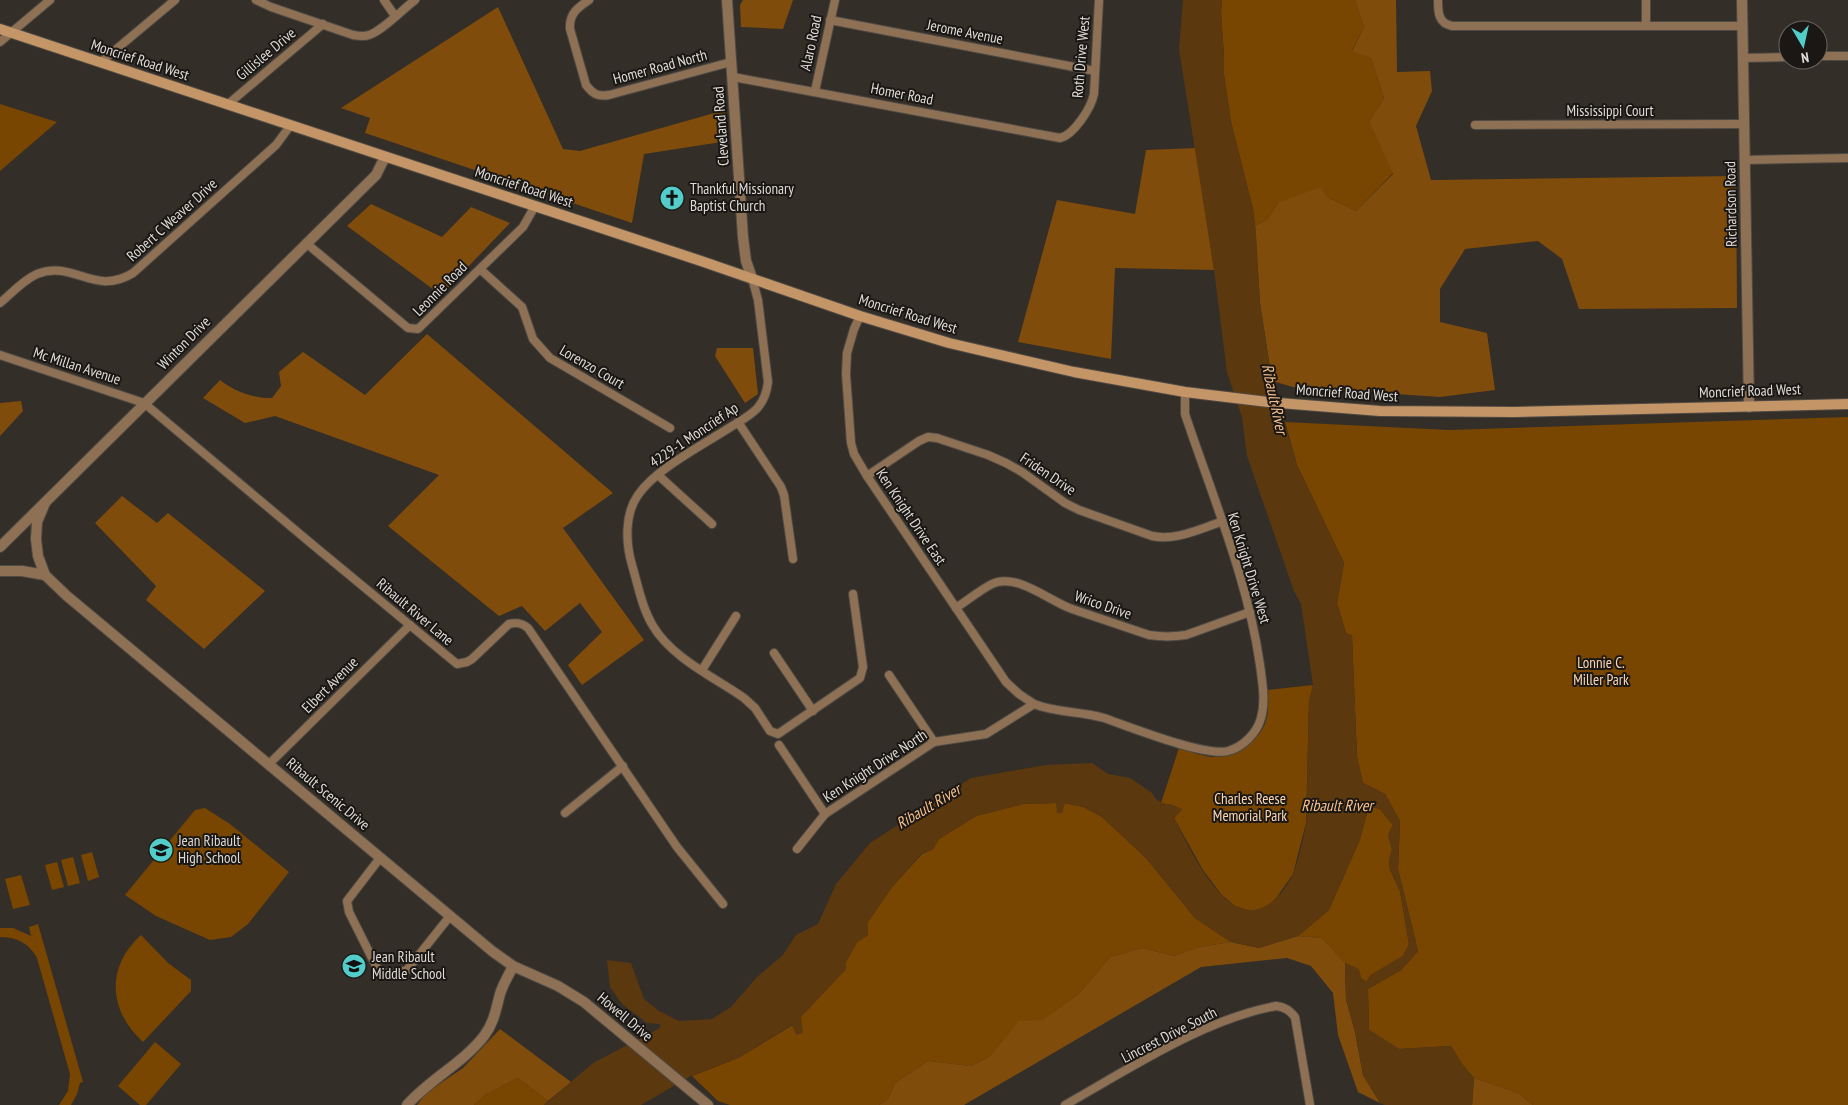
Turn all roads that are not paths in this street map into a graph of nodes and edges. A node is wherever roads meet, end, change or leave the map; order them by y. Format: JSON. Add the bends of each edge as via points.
{"nodes":[{"id":1,"x":50,"y":0,"type":"edge"},
{"id":2,"x":175,"y":0,"type":"edge"},
{"id":3,"x":256,"y":0,"type":"edge"},
{"id":4,"x":384,"y":0,"type":"edge"},
{"id":5,"x":415,"y":0,"type":"edge"},
{"id":6,"x":589,"y":0,"type":"edge"},
{"id":7,"x":727,"y":0,"type":"edge"},
{"id":8,"x":836,"y":0,"type":"edge"},
{"id":9,"x":1099,"y":0,"type":"edge"},
{"id":10,"x":1438,"y":0,"type":"edge"},
{"id":11,"x":1646,"y":0,"type":"edge"},
{"id":12,"x":1742,"y":0,"type":"edge"},
{"id":13,"x":395,"y":16,"type":"junction"},
{"id":14,"x":830,"y":20,"type":"junction"},
{"id":15,"x":323,"y":24,"type":"junction"},
{"id":16,"x":1646,"y":26,"type":"junction"},
{"id":17,"x":1743,"y":26,"type":"junction"},
{"id":18,"x":0,"y":29,"type":"edge"},
{"id":19,"x":11,"y":33,"type":"junction"},
{"id":20,"x":0,"y":42,"type":"edge"},
{"id":21,"x":1828,"y":56,"type":"edge"},
{"id":22,"x":1848,"y":56,"type":"edge"},
{"id":23,"x":1778,"y":57,"type":"edge"},
{"id":24,"x":1743,"y":58,"type":"junction"},
{"id":25,"x":101,"y":62,"type":"junction"},
{"id":26,"x":731,"y":62,"type":"junction"},
{"id":27,"x":1095,"y":71,"type":"junction"},
{"id":28,"x":733,"y":77,"type":"junction"},
{"id":29,"x":815,"y":91,"type":"junction"},
{"id":30,"x":227,"y":105,"type":"junction"},
{"id":31,"x":1745,"y":124,"type":"junction"},
{"id":32,"x":1475,"y":125,"type":"dead end"},
{"id":33,"x":290,"y":126,"type":"junction"},
{"id":34,"x":1065,"y":137,"type":"joint"},
{"id":35,"x":385,"y":157,"type":"junction"},
{"id":36,"x":1848,"y":158,"type":"edge"},
{"id":37,"x":1745,"y":160,"type":"junction"},
{"id":38,"x":535,"y":206,"type":"junction"},
{"id":39,"x":306,"y":243,"type":"junction"},
{"id":40,"x":480,"y":269,"type":"junction"},
{"id":41,"x":752,"y":278,"type":"junction"},
{"id":42,"x":0,"y":303,"type":"edge"},
{"id":43,"x":860,"y":316,"type":"junction"},
{"id":44,"x":0,"y":355,"type":"edge"},
{"id":45,"x":1185,"y":392,"type":"junction"},
{"id":46,"x":144,"y":403,"type":"junction"},
{"id":47,"x":1848,"y":404,"type":"edge"},
{"id":48,"x":1749,"y":407,"type":"junction"},
{"id":49,"x":738,"y":422,"type":"junction"},
{"id":50,"x":670,"y":428,"type":"dead end"},
{"id":51,"x":658,"y":475,"type":"junction"},
{"id":52,"x":867,"y":476,"type":"junction"},
{"id":53,"x":45,"y":503,"type":"junction"},
{"id":54,"x":1222,"y":522,"type":"junction"},
{"id":55,"x":712,"y":524,"type":"dead end"},
{"id":56,"x":0,"y":547,"type":"edge"},
{"id":57,"x":793,"y":559,"type":"dead end"},
{"id":58,"x":0,"y":570,"type":"edge"},
{"id":59,"x":45,"y":575,"type":"junction"},
{"id":60,"x":853,"y":594,"type":"dead end"},
{"id":61,"x":956,"y":608,"type":"junction"},
{"id":62,"x":1250,"y":612,"type":"junction"},
{"id":63,"x":736,"y":616,"type":"dead end"},
{"id":64,"x":410,"y":625,"type":"junction"},
{"id":65,"x":774,"y":653,"type":"dead end"},
{"id":66,"x":702,"y":670,"type":"junction"},
{"id":67,"x":889,"y":675,"type":"dead end"},
{"id":68,"x":1034,"y":704,"type":"junction"},
{"id":69,"x":813,"y":711,"type":"junction"},
{"id":70,"x":934,"y":742,"type":"junction"},
{"id":71,"x":779,"y":745,"type":"dead end"},
{"id":72,"x":269,"y":764,"type":"junction"},
{"id":73,"x":623,"y":766,"type":"junction"},
{"id":74,"x":564,"y":813,"type":"dead end"},
{"id":75,"x":825,"y":814,"type":"junction"},
{"id":76,"x":797,"y":849,"type":"dead end"},
{"id":77,"x":380,"y":858,"type":"junction"},
{"id":78,"x":724,"y":904,"type":"dead end"},
{"id":79,"x":450,"y":916,"type":"junction"},
{"id":80,"x":513,"y":966,"type":"junction"},
{"id":81,"x":407,"y":1105,"type":"edge"},
{"id":82,"x":708,"y":1105,"type":"edge"},
{"id":83,"x":1065,"y":1105,"type":"edge"},
{"id":84,"x":1310,"y":1105,"type":"edge"}],
"edges":[{"from":1,"to":19,"type":"street"},
{"from":2,"to":25,"type":"street"},
{"from":3,"to":15,"type":"street"},
{"from":4,"to":13,"type":"street"},
{"from":5,"to":13,"type":"street"},
{"from":6,"to":26,"type":"street","name":"Homer Road North","via":[[573,12],[570,29],[586,86],[596,95],[609,95]]},
{"from":7,"to":26,"type":"street","name":"Cleveland Road"},
{"from":8,"to":14,"type":"street","name":"Alaro Road"},
{"from":9,"to":27,"type":"street","name":"Roth Drive West"},
{"from":10,"to":16,"type":"street","via":[[1439,18],[1452,26]]},
{"from":11,"to":16,"type":"street"},
{"from":12,"to":17,"type":"street","name":"Richardson Road"},
{"from":13,"to":15,"type":"street","via":[[369,36],[353,35]]},
{"from":14,"to":27,"type":"street","name":"Jerome Avenue"},
{"from":14,"to":29,"type":"street","name":"Alaro Road"},
{"from":15,"to":30,"type":"street","name":"Gillislee Drive"},
{"from":16,"to":17,"type":"street"},
{"from":17,"to":24,"type":"street","name":"Richardson Road"},
{"from":18,"to":19,"type":"main road","name":"Moncrief Road West"},
{"from":19,"to":20,"type":"street"},
{"from":19,"to":25,"type":"main road","name":"Moncrief Road West"},
{"from":21,"to":22,"type":"street"},
{"from":23,"to":24,"type":"street"},
{"from":24,"to":31,"type":"street","name":"Richardson Road"},
{"from":25,"to":30,"type":"main road","name":"Moncrief Road West"},
{"from":26,"to":28,"type":"street","name":"Cleveland Road"},
{"from":27,"to":34,"type":"street","name":"Roth Drive West","via":[[1092,104]]},
{"from":28,"to":29,"type":"street","name":"Homer Road"},
{"from":28,"to":41,"type":"street","name":"Cleveland Road","via":[[746,261]]},
{"from":29,"to":34,"type":"street","name":"Homer Road"},
{"from":30,"to":33,"type":"main road","name":"Moncrief Road West"},
{"from":31,"to":32,"type":"street","name":"Mississippi Court"},
{"from":31,"to":37,"type":"street","name":"Richardson Road"},
{"from":33,"to":35,"type":"main road","name":"Moncrief Road West"},
{"from":33,"to":42,"type":"street","name":"Robert C Weaver Drive","via":[[276,145],[134,273],[124,279],[98,282],[63,270],[45,272],[30,278]]},
{"from":35,"to":38,"type":"main road","name":"Moncrief Road West"},
{"from":35,"to":39,"type":"street","name":"Winton Drive","via":[[376,175]]},
{"from":36,"to":37,"type":"street"},
{"from":37,"to":48,"type":"street","name":"Richardson Road"},
{"from":38,"to":40,"type":"street","name":"Leonnie Road","via":[[523,227]]},
{"from":38,"to":41,"type":"main road","name":"Moncrief Road West"},
{"from":39,"to":40,"type":"street","name":"Leonnie Road","via":[[411,330],[421,327]]},
{"from":39,"to":46,"type":"street","name":"Winton Drive"},
{"from":40,"to":50,"type":"street","name":"Lorenzo Court","via":[[522,307],[533,339],[550,358]]},
{"from":41,"to":43,"type":"main road","name":"Moncrief Road West"},
{"from":41,"to":49,"type":"street","name":"4229-1 Moncrief Ap","via":[[758,300],[767,387],[764,401],[758,409]]},
{"from":43,"to":45,"type":"main road","name":"Moncrief Road West","via":[[1004,356]]},
{"from":43,"to":52,"type":"street","name":"Ken Knight Drive East","via":[[847,353],[846,368],[851,443]]},
{"from":44,"to":46,"type":"street","name":"Mc Millan Avenue"},
{"from":45,"to":48,"type":"main road","name":"Moncrief Road West","via":[[1380,411],[1452,413]]},
{"from":45,"to":54,"type":"street","name":"Ken Knight Drive West","via":[[1185,414]]},
{"from":46,"to":53,"type":"street","name":"Winton Drive"},
{"from":46,"to":64,"type":"street","name":"Ribault River Lane"},
{"from":47,"to":48,"type":"main road","name":"Moncrief Road West"},
{"from":49,"to":51,"type":"street","name":"4229-1 Moncrief Ap"},
{"from":49,"to":57,"type":"street","via":[[781,487]]},
{"from":51,"to":55,"type":"street"},
{"from":51,"to":66,"type":"street","name":"4229-1 Moncrief Ap","via":[[634,503],[627,531],[628,552],[653,626],[670,649]]},
{"from":52,"to":54,"type":"street","name":"Friden Drive","via":[[919,441],[932,438],[1006,463],[1065,503],[1152,536],[1177,536]]},
{"from":52,"to":61,"type":"street","name":"Ken Knight Drive East"},
{"from":53,"to":56,"type":"street","name":"Winton Drive"},
{"from":53,"to":59,"type":"street","name":"Ribault Scenic Drive","via":[[37,522],[36,539]]},
{"from":54,"to":62,"type":"street","name":"Ken Knight Drive West"},
{"from":58,"to":59,"type":"street"},
{"from":59,"to":72,"type":"street","name":"Ribault Scenic Drive"},
{"from":60,"to":69,"type":"street","via":[[863,673],[857,681]]},
{"from":61,"to":62,"type":"street","name":"Wrico Drive","via":[[992,584],[1006,581],[1019,583],[1072,609],[1149,635],[1186,635]]},
{"from":61,"to":68,"type":"street","name":"Ken Knight Drive East","via":[[1006,682]]},
{"from":62,"to":68,"type":"street","name":"Ken Knight Drive West","via":[[1257,641],[1263,711],[1258,726],[1246,741],[1228,751],[1207,752],[1100,717],[1045,709]]},
{"from":63,"to":66,"type":"street"},
{"from":64,"to":72,"type":"street","name":"Elbert Avenue"},
{"from":64,"to":73,"type":"street","name":"Ribault River Lane","via":[[452,661],[462,664],[472,659],[509,624],[523,624]]},
{"from":65,"to":69,"type":"street"},
{"from":66,"to":69,"type":"street","name":"4229-1 Moncrief Ap","via":[[744,698],[775,734]]},
{"from":67,"to":70,"type":"street"},
{"from":68,"to":70,"type":"street","name":"Ken Knight Drive North","via":[[986,734]]},
{"from":70,"to":75,"type":"street","name":"Ken Knight Drive North"},
{"from":71,"to":75,"type":"street"},
{"from":72,"to":77,"type":"street","name":"Ribault Scenic Drive"},
{"from":73,"to":74,"type":"street"},
{"from":73,"to":78,"type":"street","name":"Ribault River Lane","via":[[677,846]]},
{"from":75,"to":76,"type":"street","name":"Ken Knight Drive North"},
{"from":77,"to":79,"type":"street","name":"Ribault Scenic Drive"},
{"from":77,"to":79,"type":"street","via":[[347,901],[349,912],[379,972],[392,974],[407,970]]},
{"from":79,"to":80,"type":"street","name":"Ribault Scenic Drive"},
{"from":80,"to":81,"type":"street","via":[[501,993],[498,1010],[484,1036]]},
{"from":80,"to":82,"type":"street","name":"Howell Drive","via":[[558,986],[584,1002]]},
{"from":83,"to":84,"type":"street","name":"Lincrest Drive South","via":[[1180,1041],[1270,1007],[1283,1007],[1295,1017]]}]}
